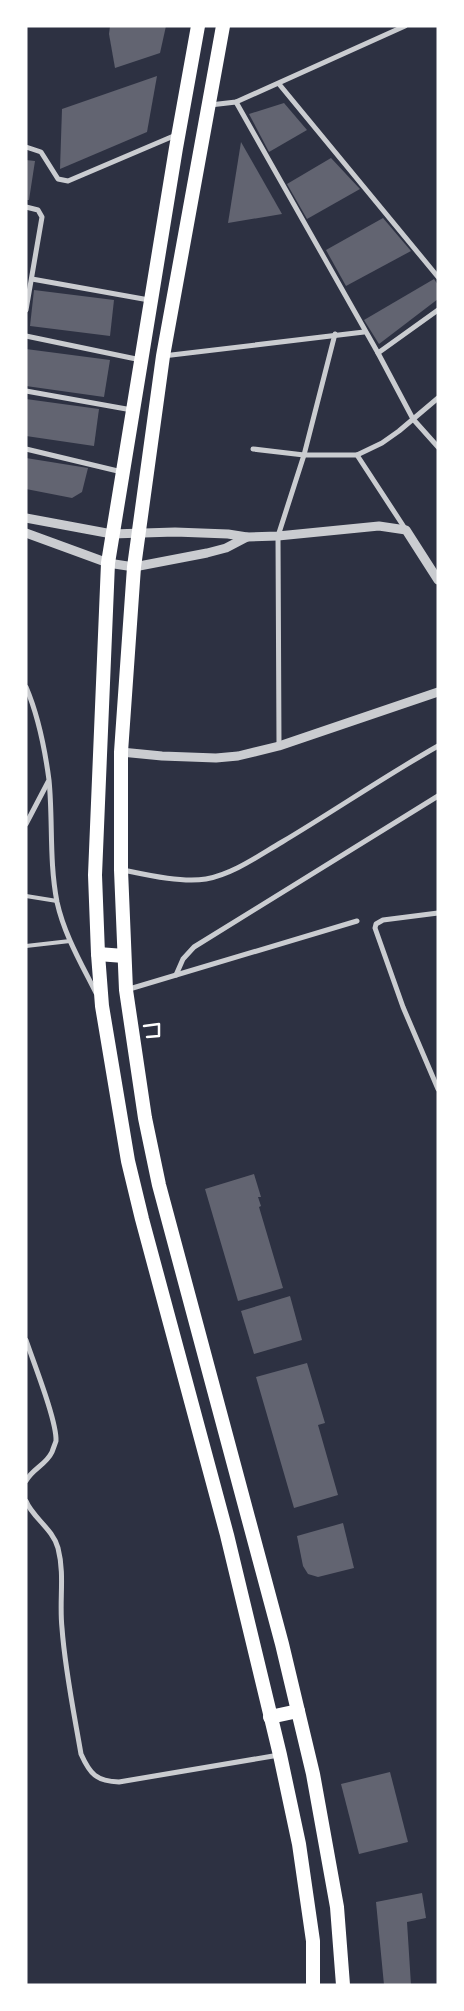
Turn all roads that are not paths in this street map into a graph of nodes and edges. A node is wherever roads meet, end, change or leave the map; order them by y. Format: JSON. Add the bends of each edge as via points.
{"nodes":[{"id":1,"x":198,"y":26,"type":"edge"},
{"id":2,"x":223,"y":26,"type":"edge"},
{"id":3,"x":405,"y":26,"type":"edge"},
{"id":4,"x":279,"y":84,"type":"junction"},
{"id":5,"x":236,"y":102,"type":"junction"},
{"id":6,"x":208,"y":106,"type":"junction"},
{"id":7,"x":179,"y":134,"type":"junction"},
{"id":8,"x":26,"y":147,"type":"edge"},
{"id":9,"x":26,"y":207,"type":"edge"},
{"id":10,"x":26,"y":267,"type":"edge"},
{"id":11,"x":33,"y":268,"type":"junction"},
{"id":12,"x":438,"y":277,"type":"edge"},
{"id":13,"x":32,"y":279,"type":"junction"},
{"id":14,"x":151,"y":301,"type":"junction"},
{"id":15,"x":26,"y":310,"type":"edge"},
{"id":16,"x":438,"y":310,"type":"edge"},
{"id":17,"x":364,"y":332,"type":"junction"},
{"id":18,"x":334,"y":334,"type":"junction"},
{"id":19,"x":26,"y":336,"type":"edge"},
{"id":20,"x":378,"y":354,"type":"junction"},
{"id":21,"x":163,"y":356,"type":"junction"},
{"id":22,"x":141,"y":360,"type":"junction"},
{"id":23,"x":26,"y":391,"type":"edge"},
{"id":24,"x":438,"y":398,"type":"edge"},
{"id":25,"x":133,"y":410,"type":"junction"},
{"id":26,"x":412,"y":419,"type":"junction"},
{"id":27,"x":438,"y":447,"type":"edge"},
{"id":28,"x":26,"y":449,"type":"edge"},
{"id":29,"x":253,"y":449,"type":"dead end"},
{"id":30,"x":357,"y":454,"type":"junction"},
{"id":31,"x":304,"y":455,"type":"junction"},
{"id":32,"x":123,"y":472,"type":"junction"},
{"id":33,"x":26,"y":518,"type":"edge"},
{"id":34,"x":406,"y":530,"type":"junction"},
{"id":35,"x":146,"y":532,"type":"junction"},
{"id":36,"x":26,"y":533,"type":"edge"},
{"id":37,"x":112,"y":534,"type":"junction"},
{"id":38,"x":278,"y":536,"type":"junction"},
{"id":39,"x":247,"y":537,"type":"junction"},
{"id":40,"x":108,"y":563,"type":"junction"},
{"id":41,"x":134,"y":567,"type":"junction"},
{"id":42,"x":438,"y":580,"type":"edge"},
{"id":43,"x":26,"y":687,"type":"edge"},
{"id":44,"x":438,"y":692,"type":"edge"},
{"id":45,"x":279,"y":746,"type":"junction"},
{"id":46,"x":438,"y":746,"type":"edge"},
{"id":47,"x":121,"y":752,"type":"junction"},
{"id":48,"x":49,"y":780,"type":"junction"},
{"id":49,"x":438,"y":796,"type":"edge"},
{"id":50,"x":26,"y":824,"type":"edge"},
{"id":51,"x":121,"y":870,"type":"junction"},
{"id":52,"x":26,"y":896,"type":"edge"},
{"id":53,"x":57,"y":901,"type":"junction"},
{"id":54,"x":438,"y":913,"type":"edge"},
{"id":55,"x":358,"y":921,"type":"dead end"},
{"id":56,"x":70,"y":941,"type":"junction"},
{"id":57,"x":26,"y":946,"type":"edge"},
{"id":58,"x":98,"y":954,"type":"junction"},
{"id":59,"x":124,"y":956,"type":"junction"},
{"id":60,"x":176,"y":975,"type":"junction"},
{"id":61,"x":126,"y":990,"type":"junction"},
{"id":62,"x":102,"y":1006,"type":"junction"},
{"id":63,"x":438,"y":1089,"type":"edge"},
{"id":64,"x":26,"y":1340,"type":"edge"},
{"id":65,"x":26,"y":1481,"type":"edge"},
{"id":66,"x":26,"y":1501,"type":"edge"},
{"id":67,"x":298,"y":1711,"type":"junction"},
{"id":68,"x":270,"y":1717,"type":"junction"},
{"id":69,"x":280,"y":1755,"type":"junction"},
{"id":70,"x":313,"y":1985,"type":"edge"},
{"id":71,"x":343,"y":1985,"type":"edge"}],
"edges":[{"from":1,"to":7,"type":"highway"},
{"from":2,"to":6,"type":"highway"},
{"from":3,"to":4,"type":"street"},
{"from":4,"to":5,"type":"street"},
{"from":4,"to":12,"type":"street"},
{"from":5,"to":6,"type":"street"},
{"from":5,"to":17,"type":"street"},
{"from":6,"to":21,"type":"highway"},
{"from":7,"to":8,"type":"street","via":[[68,181],[58,179],[41,152]]},
{"from":7,"to":14,"type":"highway"},
{"from":9,"to":11,"type":"street","via":[[38,210],[42,218]]},
{"from":10,"to":11,"type":"street"},
{"from":11,"to":13,"type":"street"},
{"from":13,"to":14,"type":"street"},
{"from":13,"to":15,"type":"street"},
{"from":14,"to":22,"type":"highway"},
{"from":16,"to":20,"type":"street"},
{"from":17,"to":18,"type":"street"},
{"from":17,"to":20,"type":"street"},
{"from":18,"to":21,"type":"street"},
{"from":18,"to":31,"type":"street"},
{"from":19,"to":22,"type":"street"},
{"from":20,"to":26,"type":"street"},
{"from":21,"to":35,"type":"highway"},
{"from":22,"to":25,"type":"highway"},
{"from":23,"to":25,"type":"street"},
{"from":24,"to":26,"type":"street"},
{"from":25,"to":32,"type":"highway"},
{"from":26,"to":27,"type":"street"},
{"from":26,"to":30,"type":"street","via":[[382,443]]},
{"from":28,"to":32,"type":"street"},
{"from":29,"to":31,"type":"street"},
{"from":30,"to":31,"type":"street"},
{"from":30,"to":34,"type":"street"},
{"from":31,"to":38,"type":"street"},
{"from":32,"to":37,"type":"highway"},
{"from":33,"to":37,"type":"street"},
{"from":34,"to":38,"type":"street","via":[[379,526]]},
{"from":34,"to":42,"type":"street"},
{"from":35,"to":37,"type":"street"},
{"from":35,"to":39,"type":"street"},
{"from":35,"to":41,"type":"highway"},
{"from":36,"to":40,"type":"street"},
{"from":37,"to":40,"type":"highway"},
{"from":38,"to":39,"type":"street"},
{"from":38,"to":45,"type":"street"},
{"from":39,"to":41,"type":"street","via":[[226,548]]},
{"from":40,"to":41,"type":"street"},
{"from":40,"to":58,"type":"highway","via":[[95,875]]},
{"from":41,"to":47,"type":"highway"},
{"from":43,"to":48,"type":"street","via":[[34,707]]},
{"from":44,"to":45,"type":"street"},
{"from":45,"to":47,"type":"street","via":[[216,758]]},
{"from":46,"to":51,"type":"street","via":[[296,834],[225,873],[204,879]]},
{"from":47,"to":51,"type":"highway"},
{"from":48,"to":50,"type":"street"},
{"from":48,"to":53,"type":"street","via":[[52,866]]},
{"from":49,"to":60,"type":"street","via":[[194,947],[183,959]]},
{"from":51,"to":59,"type":"highway"},
{"from":52,"to":53,"type":"lane"},
{"from":53,"to":56,"type":"street"},
{"from":54,"to":63,"type":"street","via":[[383,920],[376,924],[376,928],[403,1007]]},
{"from":55,"to":60,"type":"street"},
{"from":56,"to":57,"type":"lane"},
{"from":56,"to":62,"type":"street"},
{"from":58,"to":59,"type":"highway"},
{"from":58,"to":62,"type":"highway"},
{"from":59,"to":61,"type":"highway"},
{"from":60,"to":61,"type":"street"},
{"from":61,"to":67,"type":"highway","via":[[145,1118],[160,1185]]},
{"from":62,"to":68,"type":"highway","via":[[119,1113],[142,1219],[226,1535]]},
{"from":64,"to":65,"type":"street","via":[[56,1441],[51,1454]]},
{"from":66,"to":69,"type":"street","via":[[57,1546],[62,1569],[62,1628],[80,1754],[94,1776],[119,1782]]},
{"from":67,"to":68,"type":"highway"},
{"from":67,"to":71,"type":"highway","via":[[337,1907]]},
{"from":68,"to":69,"type":"highway"},
{"from":69,"to":70,"type":"highway","via":[[306,1884],[313,1942]]}]}
